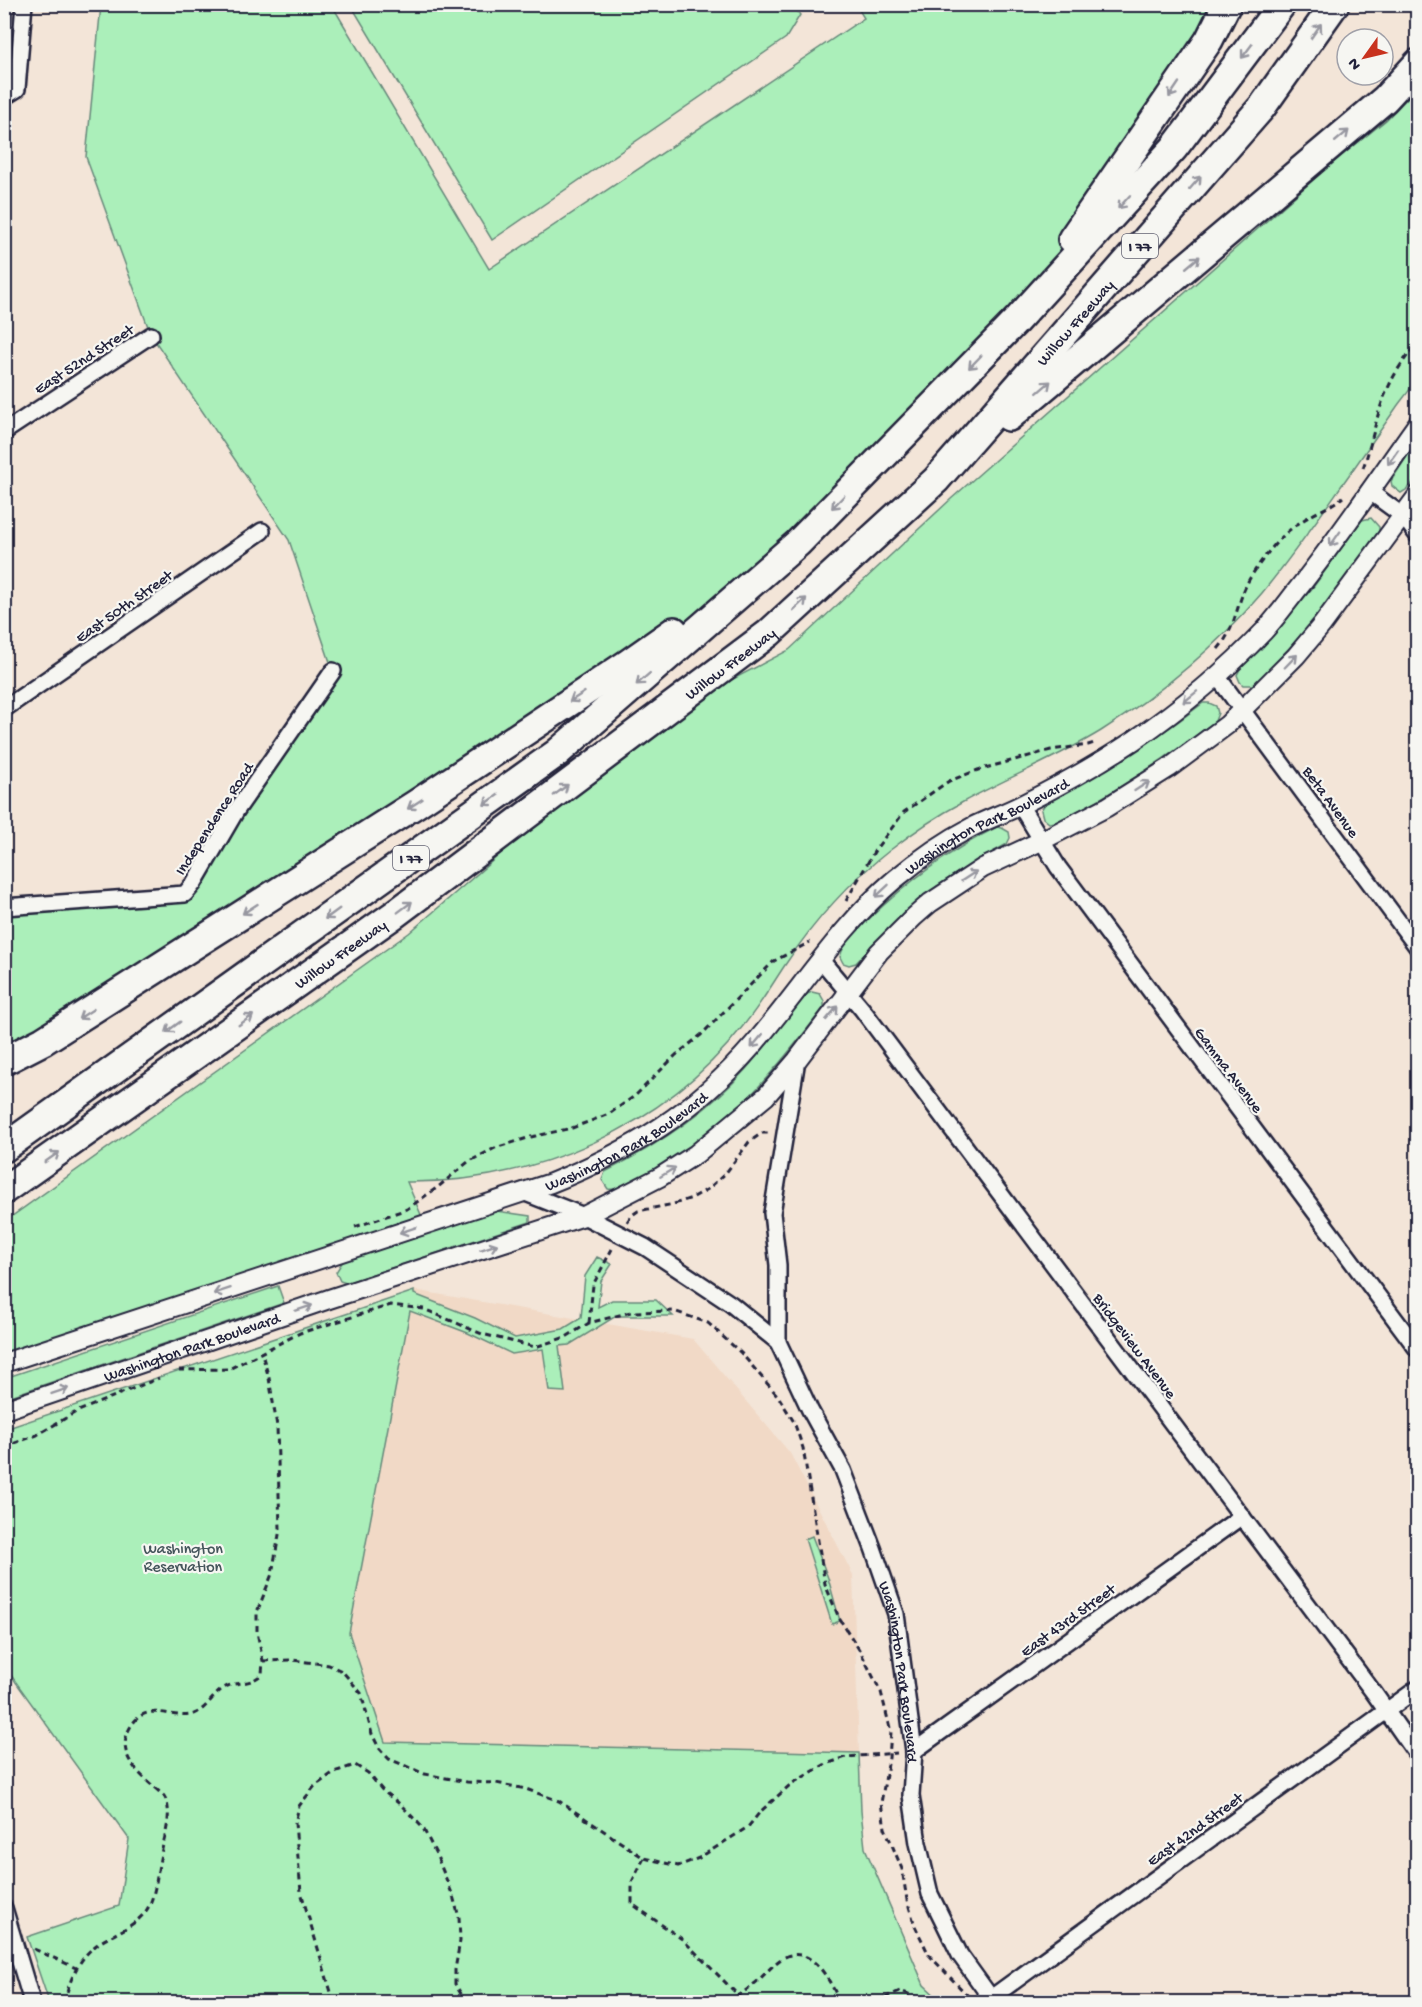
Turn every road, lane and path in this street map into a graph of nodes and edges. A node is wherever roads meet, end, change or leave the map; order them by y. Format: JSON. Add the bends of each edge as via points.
{"nodes":[{"id":1,"x":24,"y":4,"type":"edge"},
{"id":2,"x":1227,"y":4,"type":"edge"},
{"id":3,"x":1282,"y":4,"type":"edge"},
{"id":4,"x":1335,"y":4,"type":"edge"},
{"id":5,"x":1418,"y":63,"type":"edge"},
{"id":6,"x":11,"y":93,"type":"edge"},
{"id":7,"x":1016,"y":321,"type":"junction"},
{"id":8,"x":151,"y":335,"type":"dead end"},
{"id":9,"x":1418,"y":342,"type":"edge"},
{"id":10,"x":1418,"y":423,"type":"edge"},
{"id":11,"x":4,"y":432,"type":"edge"},
{"id":12,"x":1362,"y":471,"type":"dead end"},
{"id":13,"x":936,"y":480,"type":"junction"},
{"id":14,"x":1369,"y":491,"type":"junction"},
{"id":15,"x":1347,"y":494,"type":"dead end"},
{"id":16,"x":1418,"y":495,"type":"edge"},
{"id":17,"x":1403,"y":516,"type":"junction"},
{"id":18,"x":262,"y":531,"type":"dead end"},
{"id":19,"x":1418,"y":536,"type":"edge"},
{"id":20,"x":798,"y":543,"type":"junction"},
{"id":21,"x":1213,"y":655,"type":"dead end"},
{"id":22,"x":333,"y":671,"type":"dead end"},
{"id":23,"x":1217,"y":676,"type":"junction"},
{"id":24,"x":4,"y":709,"type":"edge"},
{"id":25,"x":1242,"y":711,"type":"junction"},
{"id":26,"x":1102,"y":740,"type":"dead end"},
{"id":27,"x":1020,"y":806,"type":"junction"},
{"id":28,"x":1041,"y":841,"type":"junction"},
{"id":29,"x":846,"y":901,"type":"dead end"},
{"id":30,"x":4,"y":907,"type":"edge"},
{"id":31,"x":817,"y":934,"type":"dead end"},
{"id":32,"x":1418,"y":948,"type":"edge"},
{"id":33,"x":821,"y":960,"type":"junction"},
{"id":34,"x":849,"y":992,"type":"junction"},
{"id":35,"x":797,"y":1060,"type":"junction"},
{"id":36,"x":4,"y":1061,"type":"edge"},
{"id":37,"x":767,"y":1133,"type":"dead end"},
{"id":38,"x":4,"y":1148,"type":"edge"},
{"id":39,"x":4,"y":1190,"type":"edge"},
{"id":40,"x":523,"y":1192,"type":"junction"},
{"id":41,"x":584,"y":1216,"type":"junction"},
{"id":42,"x":625,"y":1225,"type":"dead end"},
{"id":43,"x":354,"y":1227,"type":"dead end"},
{"id":44,"x":610,"y":1253,"type":"dead end"},
{"id":45,"x":589,"y":1323,"type":"junction"},
{"id":46,"x":778,"y":1342,"type":"junction"},
{"id":47,"x":1418,"y":1350,"type":"edge"},
{"id":48,"x":261,"y":1353,"type":"junction"},
{"id":49,"x":4,"y":1364,"type":"edge"},
{"id":50,"x":171,"y":1373,"type":"dead end"},
{"id":51,"x":164,"y":1376,"type":"dead end"},
{"id":52,"x":4,"y":1410,"type":"edge"},
{"id":53,"x":4,"y":1447,"type":"edge"},
{"id":54,"x":1242,"y":1516,"type":"junction"},
{"id":55,"x":263,"y":1661,"type":"junction"},
{"id":56,"x":1418,"y":1688,"type":"edge"},
{"id":57,"x":1387,"y":1711,"type":"junction"},
{"id":58,"x":914,"y":1751,"type":"junction"},
{"id":59,"x":889,"y":1754,"type":"junction"},
{"id":60,"x":1418,"y":1756,"type":"edge"},
{"id":61,"x":644,"y":1858,"type":"junction"},
{"id":62,"x":4,"y":1908,"type":"edge"},
{"id":63,"x":14,"y":1942,"type":"junction"},
{"id":64,"x":76,"y":1968,"type":"junction"},
{"id":65,"x":738,"y":1995,"type":"junction"},
{"id":66,"x":994,"y":2000,"type":"edge"},
{"id":67,"x":32,"y":2002,"type":"edge"},
{"id":68,"x":65,"y":2002,"type":"edge"},
{"id":69,"x":331,"y":2002,"type":"edge"},
{"id":70,"x":466,"y":2002,"type":"edge"},
{"id":71,"x":727,"y":2002,"type":"edge"},
{"id":72,"x":840,"y":2002,"type":"edge"},
{"id":73,"x":875,"y":2002,"type":"edge"},
{"id":74,"x":925,"y":2002,"type":"edge"},
{"id":75,"x":974,"y":2002,"type":"edge"}],
"edges":[{"from":1,"to":6,"type":"street"},
{"from":2,"to":7,"type":"highway","one_way":true,"via":[[1209,40]]},
{"from":3,"to":7,"type":"highway","number":"I 77","one_way":true,"via":[[1174,148]]},
{"from":13,"to":4,"type":"highway","name":"Willow Freeway","number":"I 77","one_way":true,"via":[[1262,106]]},
{"from":13,"to":5,"type":"highway","one_way":true,"via":[[1385,99]]},
{"from":7,"to":20,"type":"highway","number":"I 77","one_way":true},
{"from":8,"to":11,"type":"street","name":"East 52nd Street"},
{"from":9,"to":12,"type":"path","via":[[1388,387]]},
{"from":10,"to":14,"type":"street","name":"Washington Park Boulevard","one_way":true},
{"from":39,"to":13,"type":"highway","name":"Willow Freeway","number":"I 77","one_way":true,"via":[[395,914],[769,633]]},
{"from":14,"to":17,"type":"street"},
{"from":14,"to":23,"type":"street","name":"Washington Park Boulevard","one_way":true,"via":[[1264,630]]},
{"from":15,"to":21,"type":"path","via":[[1298,523],[1280,540],[1249,580],[1235,622]]},
{"from":16,"to":17,"type":"street","name":"Washington Park Boulevard"},
{"from":17,"to":19,"type":"street"},
{"from":25,"to":17,"type":"street","name":"Washington Park Boulevard","one_way":true,"via":[[1315,633]]},
{"from":18,"to":24,"type":"street","name":"East 50th Street"},
{"from":20,"to":36,"type":"highway","one_way":true,"via":[[627,664],[416,804],[43,1041]]},
{"from":20,"to":38,"type":"highway","number":"I 77","one_way":true,"via":[[557,753]]},
{"from":22,"to":30,"type":"street","name":"Independence Road","via":[[236,811],[185,894]]},
{"from":23,"to":25,"type":"street","name":"Beta Avenue"},
{"from":23,"to":27,"type":"street","name":"Washington Park Boulevard","one_way":true,"via":[[1132,741]]},
{"from":28,"to":25,"type":"street","name":"Washington Park Boulevard","one_way":true,"via":[[1139,789]]},
{"from":25,"to":32,"type":"street","name":"Beta Avenue"},
{"from":26,"to":29,"type":"path","via":[[1051,750],[949,781],[904,812],[875,850]]},
{"from":27,"to":28,"type":"street","name":"Gamma Avenue"},
{"from":27,"to":33,"type":"street","name":"Washington Park Boulevard","one_way":true,"via":[[971,828],[914,864],[873,900]]},
{"from":34,"to":28,"type":"street","name":"Washington Park Boulevard","one_way":true,"via":[[879,952],[930,903],[983,868]]},
{"from":28,"to":47,"type":"street","name":"Gamma Avenue"},
{"from":31,"to":43,"type":"path","via":[[810,943],[774,961],[701,1035],[636,1095],[609,1114],[495,1148],[468,1162],[407,1209]]},
{"from":33,"to":34,"type":"street","name":"Bridgeview Avenue"},
{"from":33,"to":40,"type":"street","name":"Washington Park Boulevard","one_way":true,"via":[[755,1043],[695,1103],[669,1123],[578,1172]]},
{"from":35,"to":34,"type":"street","name":"Washington Park Boulevard","one_way":true},
{"from":34,"to":54,"type":"street","name":"Bridgeview Avenue"},
{"from":41,"to":35,"type":"street","name":"Washington Park Boulevard","one_way":true,"via":[[696,1154],[766,1096]]},
{"from":35,"to":46,"type":"street","name":"Washington Park Boulevard","via":[[772,1213],[778,1265]]},
{"from":37,"to":42,"type":"path","via":[[749,1142],[708,1189],[674,1204],[638,1211]]},
{"from":40,"to":41,"type":"street","name":"Washington Park Boulevard"},
{"from":40,"to":49,"type":"street","name":"Washington Park Boulevard","one_way":true},
{"from":41,"to":46,"type":"street","name":"Washington Park Boulevard","via":[[645,1247],[731,1304]]},
{"from":52,"to":41,"type":"street","name":"Washington Park Boulevard","one_way":true},
{"from":44,"to":45,"type":"path","via":[[593,1285]]},
{"from":45,"to":48,"type":"path","via":[[566,1337],[535,1347],[482,1334],[424,1309],[391,1305],[300,1333]]},
{"from":45,"to":59,"type":"path","via":[[631,1312],[674,1311],[708,1323],[741,1353],[778,1396],[794,1422],[803,1448],[825,1584],[839,1618],[881,1692],[891,1732]]},
{"from":46,"to":58,"type":"street","name":"Washington Park Boulevard","via":[[843,1470],[896,1614]]},
{"from":48,"to":50,"type":"path","via":[[229,1369]]},
{"from":48,"to":55,"type":"path","via":[[277,1426],[280,1517],[272,1574],[257,1612]]},
{"from":51,"to":53,"type":"path"},
{"from":54,"to":57,"type":"street","name":"Bridgeview Avenue"},
{"from":54,"to":58,"type":"street","name":"East 43rd Street"},
{"from":55,"to":61,"type":"path","via":[[292,1660],[329,1665],[342,1671],[361,1693],[372,1734],[389,1759],[425,1774],[526,1789],[559,1801]]},
{"from":55,"to":64,"type":"path","via":[[262,1674],[254,1682],[230,1685],[194,1714],[151,1712],[131,1726],[124,1742],[126,1756],[164,1796],[168,1810],[153,1893],[148,1909],[139,1919],[93,1947]]},
{"from":56,"to":57,"type":"street","name":"East 42nd Street"},
{"from":57,"to":60,"type":"street","name":"Bridgeview Avenue"},
{"from":57,"to":66,"type":"street","name":"East 42nd Street"},
{"from":58,"to":59,"type":"path"},
{"from":58,"to":66,"type":"street","name":"Washington Park Boulevard","via":[[911,1795],[930,1894],[960,1955]]},
{"from":59,"to":61,"type":"path","via":[[846,1757],[824,1765],[791,1784],[748,1827],[699,1858],[678,1866]]},
{"from":59,"to":75,"type":"path","via":[[881,1803],[915,1926],[929,1955]]},
{"from":61,"to":65,"type":"path","via":[[632,1882],[632,1904],[682,1939]]},
{"from":62,"to":63,"type":"street"},
{"from":63,"to":64,"type":"path"},
{"from":63,"to":67,"type":"street"},
{"from":64,"to":68,"type":"path"},
{"from":65,"to":71,"type":"path"},
{"from":65,"to":72,"type":"path","via":[[782,1959],[797,1954],[820,1966]]},
{"from":69,"to":70,"type":"path","via":[[301,1892],[295,1823],[299,1806],[314,1787],[334,1772],[355,1765],[423,1828],[436,1854],[459,1917],[455,1984]]},
{"from":73,"to":74,"type":"path","via":[[900,1991]]}]}
